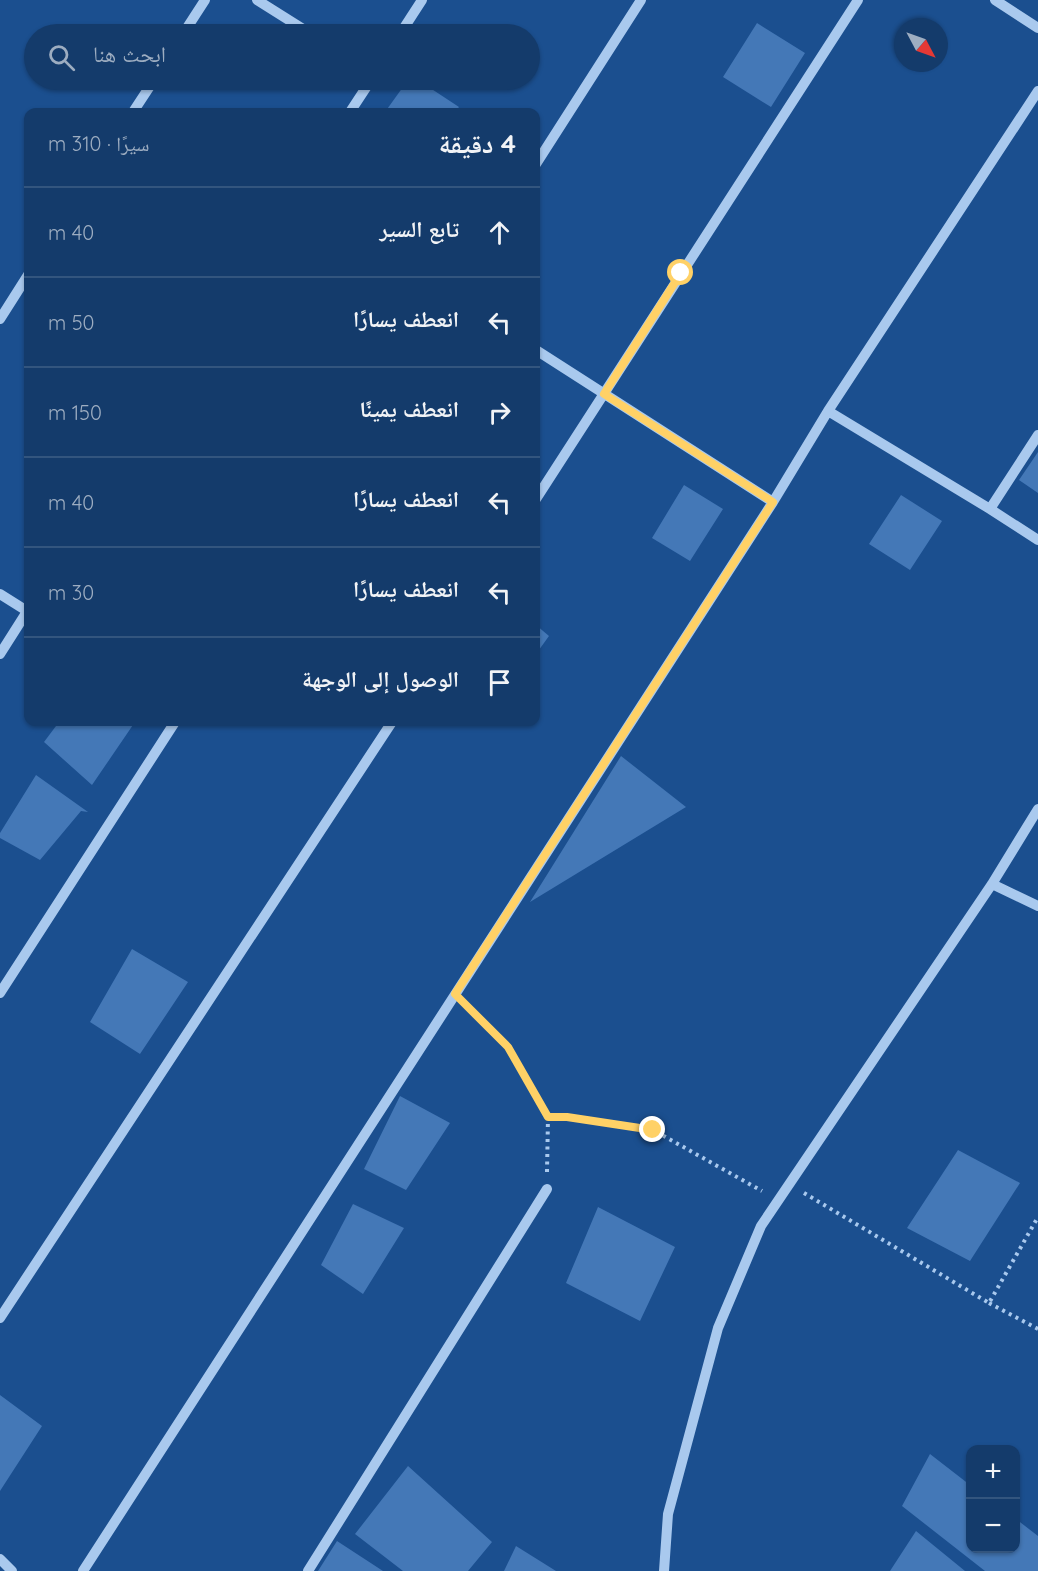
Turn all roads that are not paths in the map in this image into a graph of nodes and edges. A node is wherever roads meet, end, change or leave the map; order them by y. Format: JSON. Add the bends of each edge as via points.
{"nodes":[{"id":1,"x":205,"y":0,"type":"edge"},
{"id":2,"x":257,"y":0,"type":"edge"},
{"id":3,"x":422,"y":0,"type":"edge"},
{"id":4,"x":641,"y":0,"type":"edge"},
{"id":5,"x":858,"y":0,"type":"edge"},
{"id":6,"x":994,"y":0,"type":"edge"},
{"id":7,"x":189,"y":24,"type":"edge"},
{"id":8,"x":295,"y":24,"type":"edge"},
{"id":9,"x":406,"y":24,"type":"edge"},
{"id":10,"x":1038,"y":28,"type":"edge"},
{"id":11,"x":147,"y":90,"type":"edge"},
{"id":12,"x":364,"y":90,"type":"edge"},
{"id":13,"x":1038,"y":91,"type":"edge"},
{"id":14,"x":136,"y":108,"type":"edge"},
{"id":15,"x":353,"y":108,"type":"edge"},
{"id":16,"x":540,"y":158,"type":"edge"},
{"id":17,"x":24,"y":281,"type":"edge"},
{"id":18,"x":0,"y":319,"type":"edge"},
{"id":19,"x":540,"y":353,"type":"edge"},
{"id":20,"x":604,"y":394,"type":"junction"},
{"id":21,"x":828,"y":411,"type":"junction"},
{"id":22,"x":1038,"y":435,"type":"edge"},
{"id":23,"x":540,"y":493,"type":"edge"},
{"id":24,"x":773,"y":502,"type":"junction"},
{"id":25,"x":990,"y":509,"type":"junction"},
{"id":26,"x":1038,"y":540,"type":"edge"},
{"id":27,"x":0,"y":594,"type":"edge"},
{"id":28,"x":24,"y":608,"type":"edge"},
{"id":29,"x":24,"y":616,"type":"edge"},
{"id":30,"x":0,"y":654,"type":"edge"},
{"id":31,"x":172,"y":726,"type":"edge"},
{"id":32,"x":389,"y":726,"type":"edge"},
{"id":33,"x":1038,"y":809,"type":"edge"},
{"id":34,"x":992,"y":884,"type":"junction"},
{"id":35,"x":1038,"y":906,"type":"edge"},
{"id":36,"x":0,"y":993,"type":"edge"},
{"id":37,"x":547,"y":1189,"type":"road end"},
{"id":38,"x":0,"y":1318,"type":"edge"},
{"id":39,"x":0,"y":1559,"type":"edge"},
{"id":40,"x":12,"y":1571,"type":"edge"},
{"id":41,"x":82,"y":1571,"type":"edge"},
{"id":42,"x":308,"y":1571,"type":"edge"},
{"id":43,"x":664,"y":1571,"type":"edge"}],
"edges":[{"from":1,"to":7,"type":"street"},
{"from":2,"to":8,"type":"street"},
{"from":3,"to":9,"type":"street"},
{"from":4,"to":16,"type":"street"},
{"from":5,"to":20,"type":"street"},
{"from":6,"to":10,"type":"street"},
{"from":11,"to":14,"type":"street"},
{"from":12,"to":15,"type":"street"},
{"from":13,"to":21,"type":"street"},
{"from":17,"to":18,"type":"street"},
{"from":19,"to":20,"type":"street"},
{"from":20,"to":23,"type":"street"},
{"from":20,"to":24,"type":"street"},
{"from":21,"to":24,"type":"street"},
{"from":21,"to":25,"type":"street"},
{"from":22,"to":25,"type":"street"},
{"from":24,"to":41,"type":"street"},
{"from":25,"to":26,"type":"street"},
{"from":27,"to":28,"type":"street"},
{"from":29,"to":30,"type":"street"},
{"from":31,"to":36,"type":"street"},
{"from":32,"to":38,"type":"street"},
{"from":33,"to":34,"type":"street"},
{"from":34,"to":35,"type":"street"},
{"from":34,"to":43,"type":"street","via":[[761,1226],[718,1328],[669,1514]]},
{"from":37,"to":42,"type":"street"},
{"from":39,"to":40,"type":"street"}]}
